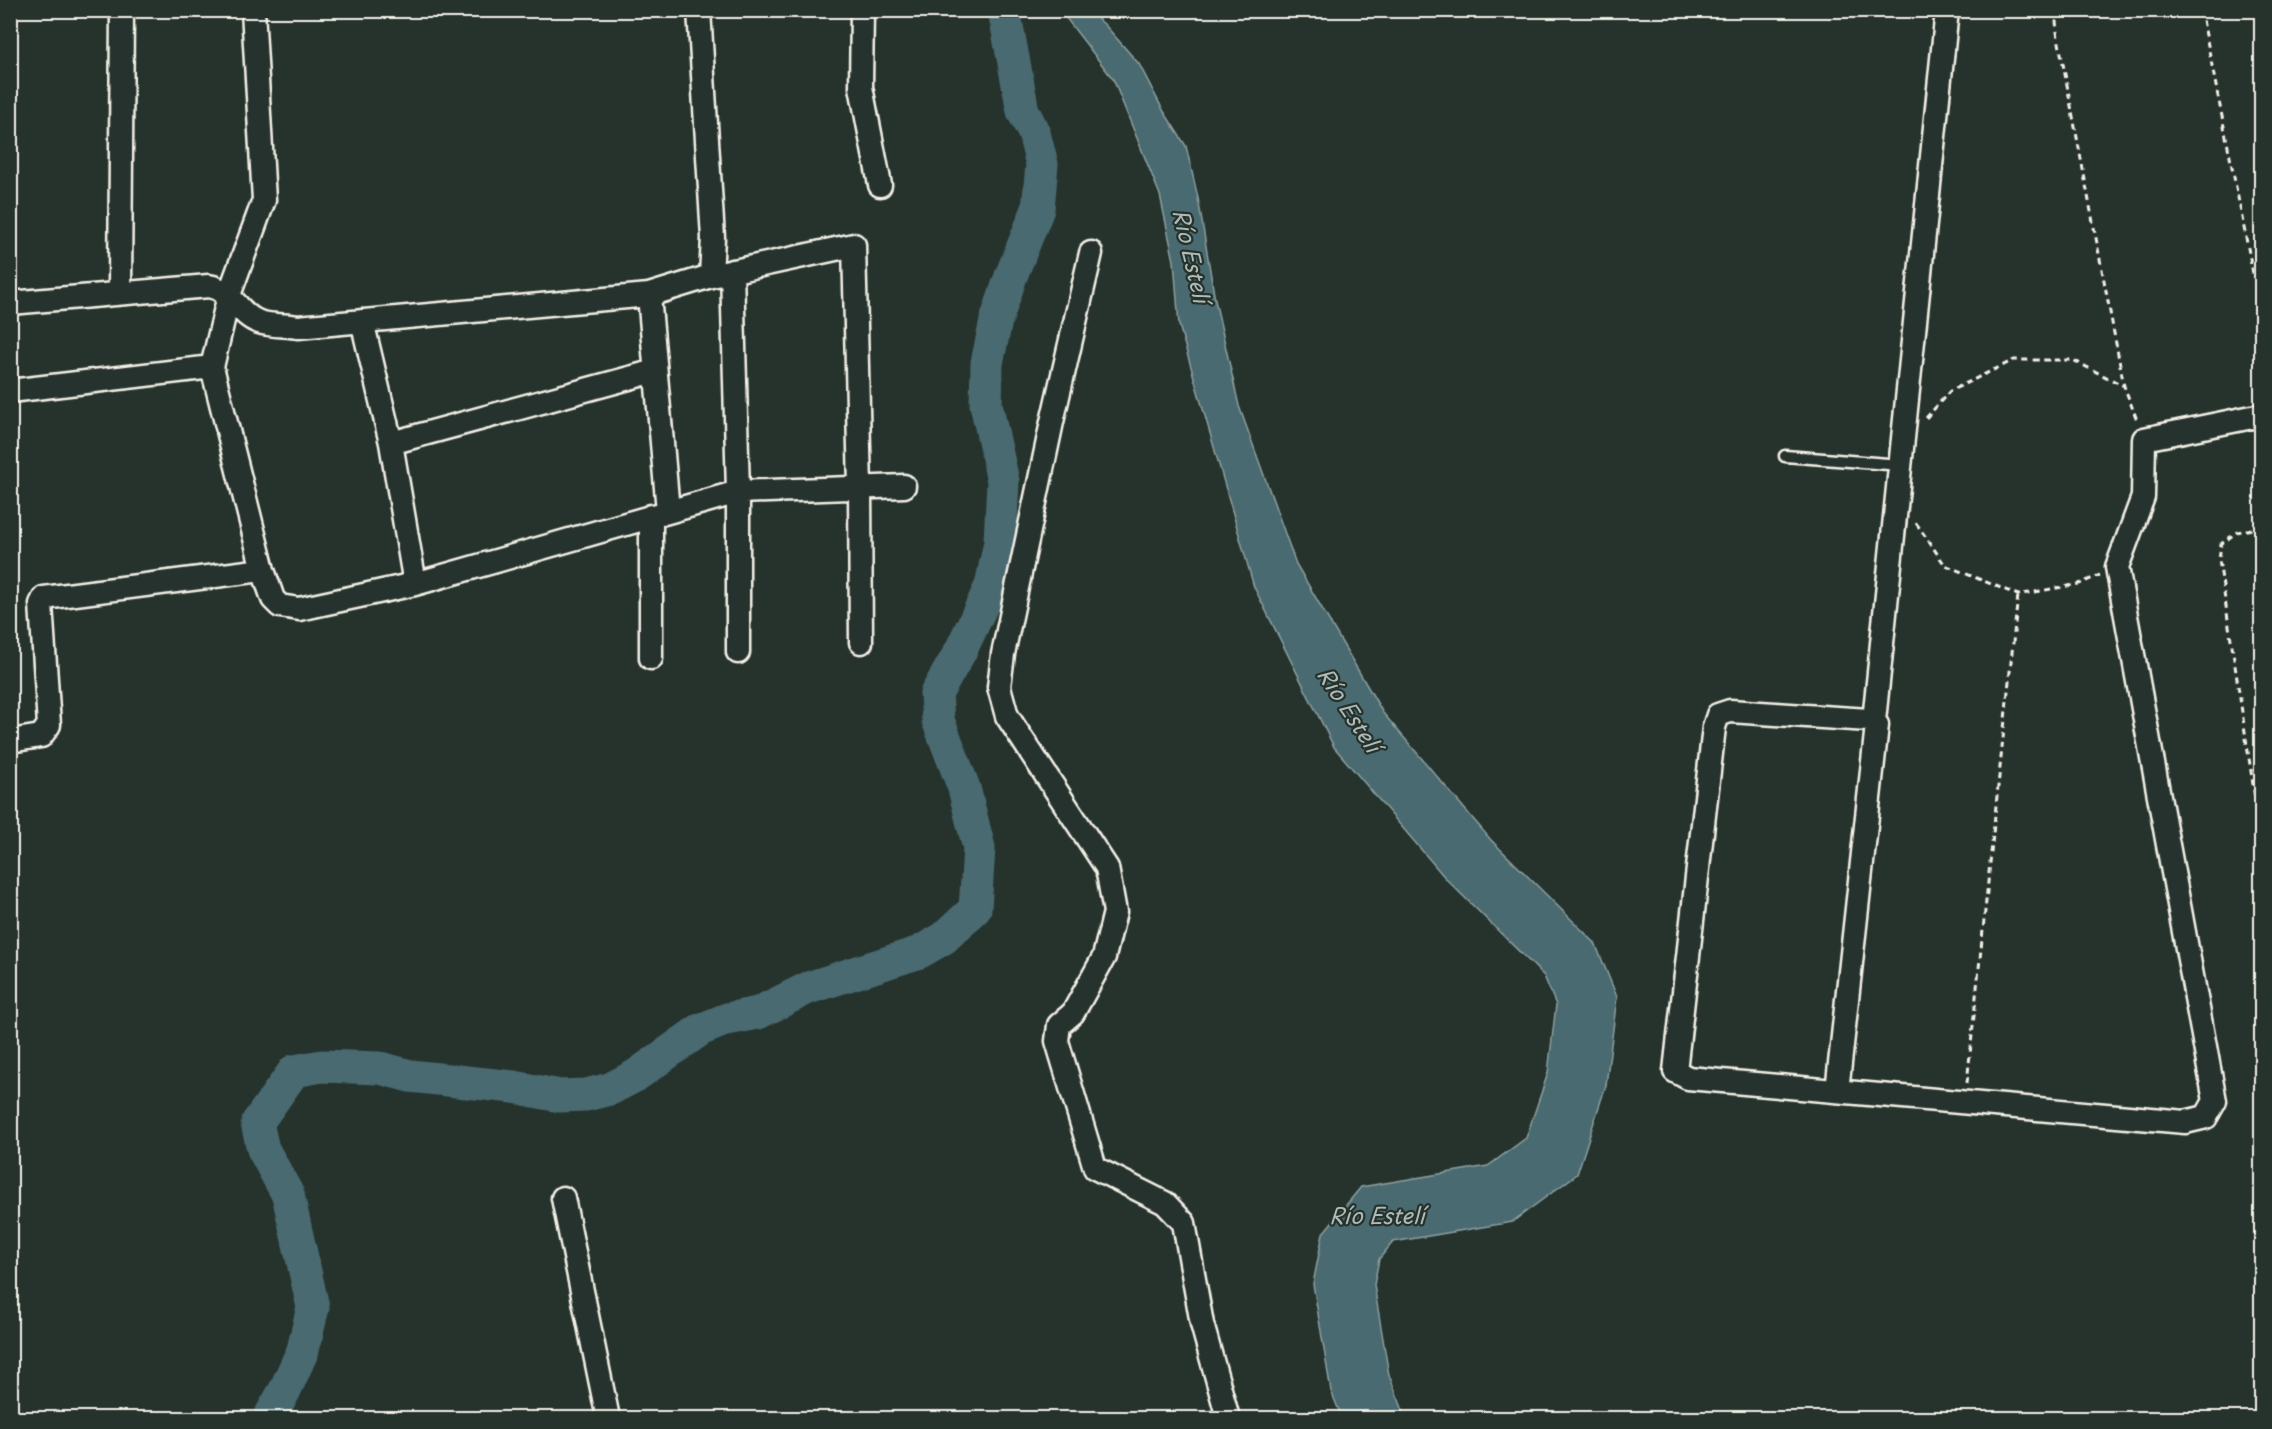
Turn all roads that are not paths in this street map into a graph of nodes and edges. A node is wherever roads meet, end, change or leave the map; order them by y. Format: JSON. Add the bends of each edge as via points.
{"nodes":[{"id":1,"x":122,"y":10,"type":"edge"},
{"id":2,"x":253,"y":10,"type":"edge"},
{"id":3,"x":699,"y":10,"type":"edge"},
{"id":4,"x":862,"y":10,"type":"edge"},
{"id":5,"x":1947,"y":10,"type":"edge"},
{"id":6,"x":880,"y":185,"type":"dead end"},
{"id":7,"x":1091,"y":254,"type":"dead end"},
{"id":8,"x":721,"y":274,"type":"junction"},
{"id":9,"x":120,"y":292,"type":"junction"},
{"id":10,"x":230,"y":295,"type":"junction"},
{"id":11,"x":648,"y":295,"type":"junction"},
{"id":12,"x":10,"y":303,"type":"edge"},
{"id":13,"x":362,"y":321,"type":"junction"},
{"id":14,"x":212,"y":367,"type":"junction"},
{"id":15,"x":655,"y":370,"type":"junction"},
{"id":16,"x":10,"y":391,"type":"edge"},
{"id":17,"x":2262,"y":415,"type":"edge"},
{"id":18,"x":391,"y":443,"type":"junction"},
{"id":19,"x":1785,"y":456,"type":"dead end"},
{"id":20,"x":1901,"y":465,"type":"junction"},
{"id":21,"x":904,"y":486,"type":"dead end"},
{"id":22,"x":860,"y":488,"type":"junction"},
{"id":23,"x":738,"y":492,"type":"junction"},
{"id":24,"x":659,"y":514,"type":"junction"},
{"id":25,"x":263,"y":570,"type":"junction"},
{"id":26,"x":416,"y":584,"type":"junction"},
{"id":27,"x":861,"y":642,"type":"dead end"},
{"id":28,"x":738,"y":652,"type":"dead end"},
{"id":29,"x":651,"y":658,"type":"dead end"},
{"id":30,"x":1874,"y":721,"type":"junction"},
{"id":31,"x":10,"y":741,"type":"edge"},
{"id":32,"x":1838,"y":1091,"type":"junction"},
{"id":33,"x":563,"y":1198,"type":"dead end"},
{"id":34,"x":608,"y":1419,"type":"edge"},
{"id":35,"x":1228,"y":1419,"type":"edge"}],
"edges":[{"from":1,"to":9,"type":"street"},
{"from":2,"to":10,"type":"street","via":[[264,200]]},
{"from":3,"to":8,"type":"street","via":[[713,238]]},
{"from":4,"to":6,"type":"street","via":[[861,87]]},
{"from":5,"to":20,"type":"street"},
{"from":7,"to":35,"type":"street","via":[[1005,643],[999,687],[1007,716],[1107,868],[1115,912],[1104,957],[1073,1013],[1059,1025],[1057,1041],[1095,1168],[1165,1203],[1184,1223],[1202,1324]]},
{"from":8,"to":11,"type":"street"},
{"from":8,"to":22,"type":"street","via":[[854,245]]},
{"from":8,"to":23,"type":"street"},
{"from":9,"to":10,"type":"street","via":[[209,286]]},
{"from":9,"to":12,"type":"street"},
{"from":10,"to":13,"type":"street","via":[[239,310],[259,322],[298,327]]},
{"from":10,"to":14,"type":"street"},
{"from":11,"to":13,"type":"street"},
{"from":11,"to":15,"type":"street"},
{"from":13,"to":18,"type":"street"},
{"from":14,"to":16,"type":"street"},
{"from":14,"to":25,"type":"street"},
{"from":15,"to":18,"type":"street"},
{"from":15,"to":24,"type":"street"},
{"from":17,"to":32,"type":"street","via":[[2144,439],[2143,497],[2117,567],[2216,1101],[2206,1118],[2185,1122]]},
{"from":18,"to":26,"type":"street"},
{"from":19,"to":20,"type":"lane"},
{"from":20,"to":30,"type":"street"},
{"from":21,"to":22,"type":"street"},
{"from":22,"to":23,"type":"street"},
{"from":22,"to":27,"type":"street"},
{"from":23,"to":24,"type":"street"},
{"from":23,"to":28,"type":"street"},
{"from":24,"to":26,"type":"street"},
{"from":24,"to":29,"type":"street"},
{"from":25,"to":26,"type":"street","via":[[273,599],[280,606],[299,609]]},
{"from":25,"to":31,"type":"street","via":[[44,598],[41,604],[49,725],[41,736]]},
{"from":30,"to":32,"type":"street","via":[[1877,725]]},
{"from":30,"to":32,"type":"street","via":[[1730,711],[1718,715],[1675,1057],[1675,1071],[1688,1078]]},
{"from":33,"to":34,"type":"street"}]}
